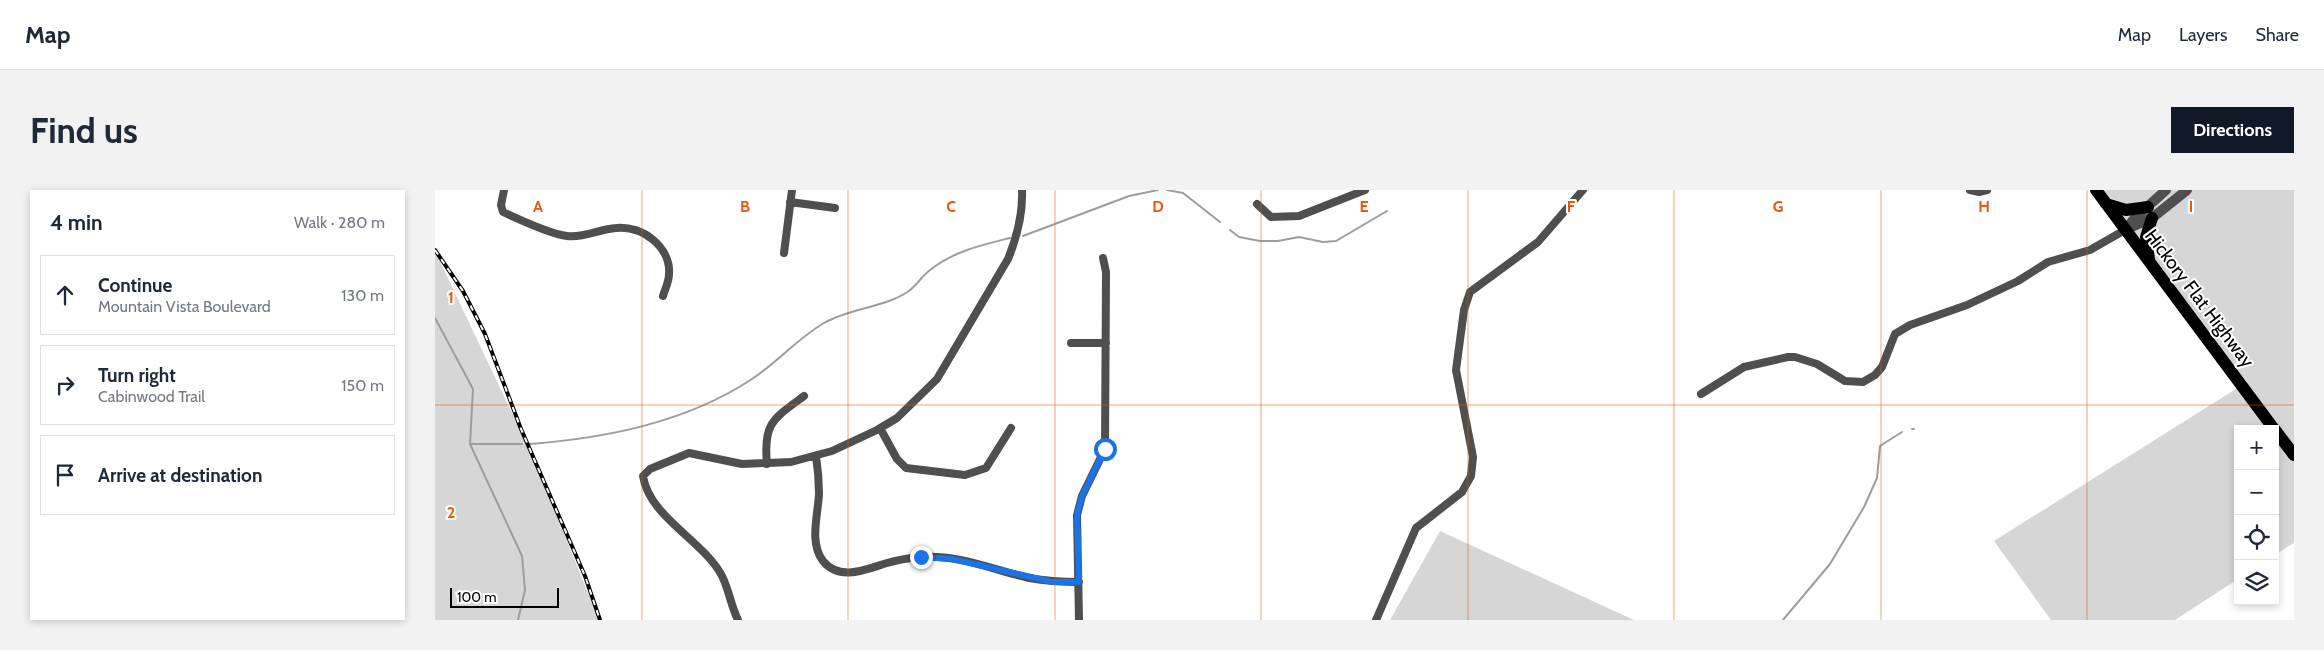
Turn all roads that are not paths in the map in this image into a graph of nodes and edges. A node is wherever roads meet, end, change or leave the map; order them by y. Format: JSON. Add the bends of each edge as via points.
{"nodes":[{"id":1,"x":504,"y":190,"type":"edge"},
{"id":2,"x":792,"y":190,"type":"edge"},
{"id":3,"x":1022,"y":190,"type":"edge"},
{"id":4,"x":1365,"y":190,"type":"edge"},
{"id":5,"x":1583,"y":190,"type":"edge"},
{"id":6,"x":1971,"y":190,"type":"edge"},
{"id":7,"x":1987,"y":190,"type":"edge"},
{"id":8,"x":2095,"y":190,"type":"edge"},
{"id":9,"x":2167,"y":190,"type":"edge"},
{"id":10,"x":2187,"y":190,"type":"edge"},
{"id":11,"x":790,"y":202,"type":"junction"},
{"id":12,"x":1257,"y":204,"type":"dead end"},
{"id":13,"x":2106,"y":204,"type":"junction"},
{"id":14,"x":835,"y":208,"type":"dead end"},
{"id":15,"x":2150,"y":212,"type":"junction"},
{"id":16,"x":2125,"y":230,"type":"junction"},
{"id":17,"x":784,"y":253,"type":"dead end"},
{"id":18,"x":1103,"y":258,"type":"dead end"},
{"id":19,"x":2149,"y":262,"type":"junction"},
{"id":20,"x":663,"y":296,"type":"dead end"},
{"id":21,"x":1071,"y":343,"type":"dead end"},
{"id":22,"x":1106,"y":343,"type":"junction"},
{"id":23,"x":1701,"y":394,"type":"dead end"},
{"id":24,"x":804,"y":396,"type":"dead end"},
{"id":25,"x":2271,"y":425,"type":"edge"},
{"id":26,"x":880,"y":428,"type":"junction"},
{"id":27,"x":1011,"y":428,"type":"dead end"},
{"id":28,"x":2279,"y":435,"type":"edge"},
{"id":29,"x":2294,"y":455,"type":"edge"},
{"id":30,"x":816,"y":456,"type":"junction"},
{"id":31,"x":767,"y":464,"type":"junction"},
{"id":32,"x":1079,"y":582,"type":"junction"},
{"id":33,"x":738,"y":620,"type":"edge"},
{"id":34,"x":1079,"y":620,"type":"edge"},
{"id":35,"x":1376,"y":620,"type":"edge"}],
"edges":[{"from":1,"to":20,"type":"street","via":[[503,212],[566,236],[588,235],[615,228],[638,229],[665,252],[670,273]]},
{"from":2,"to":11,"type":"street"},
{"from":3,"to":26,"type":"street","via":[[1016,241],[974,320],[937,379],[897,418]]},
{"from":4,"to":12,"type":"street","via":[[1299,216],[1271,217]]},
{"from":5,"to":35,"type":"street","via":[[1538,242],[1470,292],[1464,310],[1456,370],[1472,450],[1471,476],[1462,492],[1416,528]]},
{"from":6,"to":7,"type":"street"},
{"from":8,"to":13,"type":"main road","name":"Hickory Flat Highway"},
{"from":9,"to":15,"type":"street"},
{"from":10,"to":15,"type":"street"},
{"from":11,"to":14,"type":"street"},
{"from":11,"to":17,"type":"street"},
{"from":13,"to":15,"type":"main road"},
{"from":13,"to":16,"type":"main road","name":"Hickory Flat Highway"},
{"from":15,"to":16,"type":"street"},
{"from":15,"to":19,"type":"main road","via":[[2146,237]]},
{"from":16,"to":19,"type":"main road","name":"Hickory Flat Highway"},
{"from":16,"to":23,"type":"street","via":[[2090,250],[2049,262],[1967,305],[1910,324],[1895,334],[1882,368],[1869,380],[1845,381],[1817,364],[1789,357],[1744,367]]},
{"from":18,"to":22,"type":"street","via":[[1106,272]]},
{"from":19,"to":25,"type":"main road","name":"Hickory Flat Highway"},
{"from":21,"to":22,"type":"street"},
{"from":22,"to":32,"type":"street","via":[[1105,449],[1082,496],[1077,515]]},
{"from":24,"to":31,"type":"street","via":[[769,426],[765,434]]},
{"from":26,"to":27,"type":"street","via":[[897,460],[906,468],[965,475],[985,468]]},
{"from":26,"to":30,"type":"street","via":[[857,441]]},
{"from":28,"to":29,"type":"main road","name":"Hickory Flat Highway"},
{"from":30,"to":31,"type":"street"},
{"from":30,"to":32,"type":"street","via":[[819,487],[815,540],[817,552],[835,570],[860,572],[921,557],[952,559],[1053,582]]},
{"from":31,"to":33,"type":"street","via":[[733,463],[689,453],[650,469],[643,476],[645,486],[656,503],[722,576]]},
{"from":32,"to":34,"type":"street"}]}
